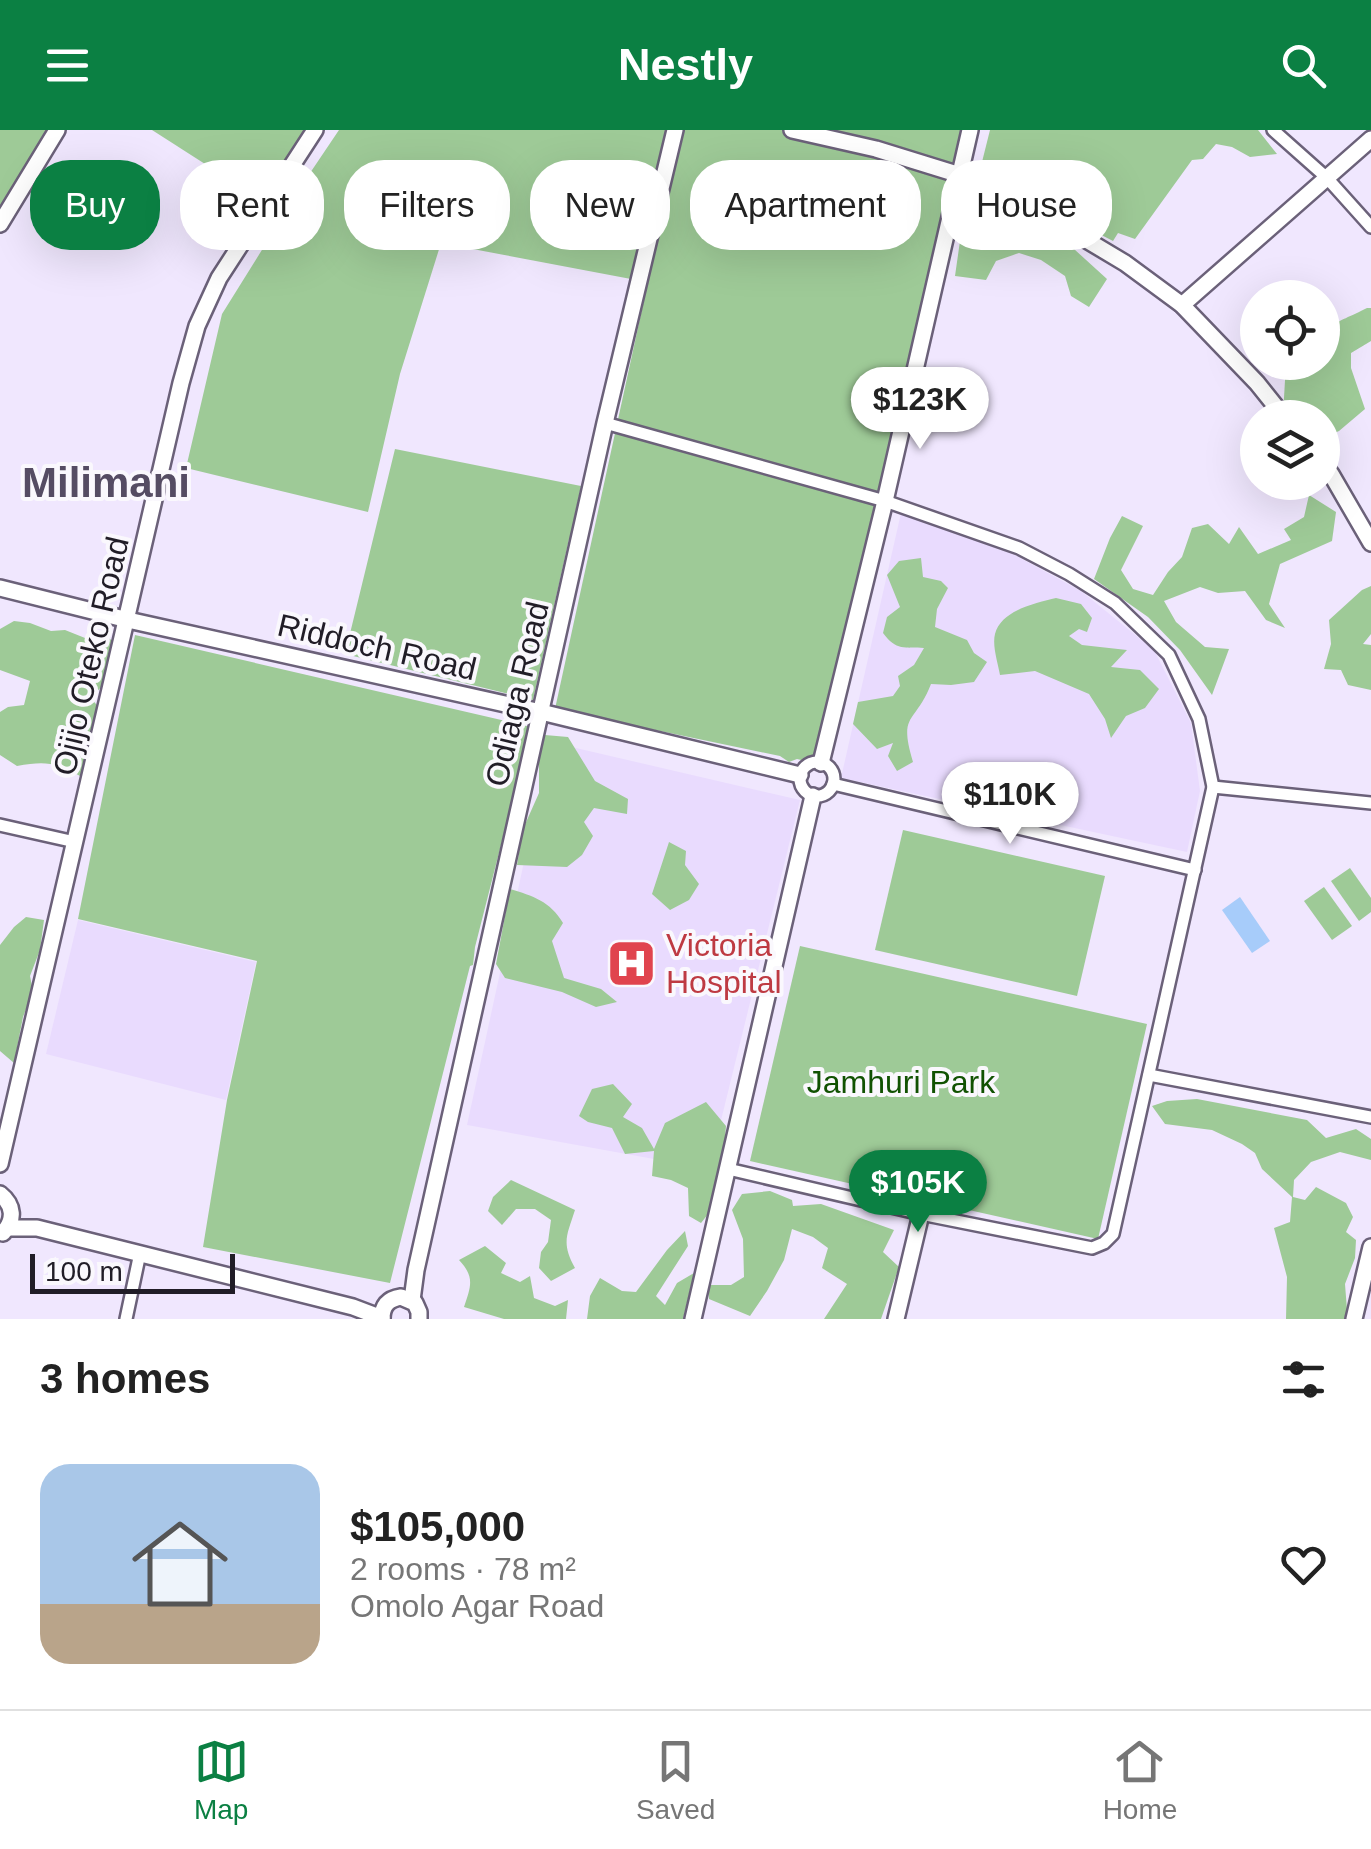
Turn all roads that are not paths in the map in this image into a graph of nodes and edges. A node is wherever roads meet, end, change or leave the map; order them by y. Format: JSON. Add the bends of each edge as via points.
{"nodes":[{"id":1,"x":57,"y":130,"type":"edge"},
{"id":2,"x":315,"y":130,"type":"edge"},
{"id":3,"x":675,"y":130,"type":"edge"},
{"id":4,"x":792,"y":130,"type":"edge"},
{"id":5,"x":970,"y":130,"type":"edge"},
{"id":6,"x":1273,"y":130,"type":"edge"},
{"id":7,"x":1371,"y":140,"type":"edge"},
{"id":8,"x":963,"y":160,"type":"edge"},
{"id":9,"x":941,"y":169,"type":"edge"},
{"id":10,"x":1327,"y":178,"type":"junction"},
{"id":11,"x":0,"y":224,"type":"edge"},
{"id":12,"x":1371,"y":228,"type":"edge"},
{"id":13,"x":943,"y":250,"type":"edge"},
{"id":14,"x":1104,"y":250,"type":"edge"},
{"id":15,"x":1182,"y":305,"type":"junction"},
{"id":16,"x":1271,"y":400,"type":"edge"},
{"id":17,"x":605,"y":423,"type":"junction"},
{"id":18,"x":1340,"y":489,"type":"edge"},
{"id":19,"x":886,"y":501,"type":"junction"},
{"id":20,"x":1371,"y":542,"type":"edge"},
{"id":21,"x":0,"y":588,"type":"edge"},
{"id":22,"x":128,"y":620,"type":"junction"},
{"id":23,"x":541,"y":712,"type":"junction"},
{"id":24,"x":821,"y":763,"type":"junction"},
{"id":25,"x":800,"y":776,"type":"junction"},
{"id":26,"x":833,"y":784,"type":"junction"},
{"id":27,"x":1213,"y":787,"type":"junction"},
{"id":28,"x":813,"y":796,"type":"junction"},
{"id":29,"x":1371,"y":802,"type":"edge"},
{"id":30,"x":0,"y":825,"type":"edge"},
{"id":31,"x":75,"y":842,"type":"junction"},
{"id":32,"x":1195,"y":870,"type":"junction"},
{"id":33,"x":1149,"y":1075,"type":"junction"},
{"id":34,"x":1371,"y":1116,"type":"edge"},
{"id":35,"x":0,"y":1164,"type":"edge"},
{"id":36,"x":728,"y":1170,"type":"junction"},
{"id":37,"x":0,"y":1194,"type":"edge"},
{"id":38,"x":921,"y":1214,"type":"junction"},
{"id":39,"x":6,"y":1225,"type":"edge"},
{"id":40,"x":1371,"y":1248,"type":"edge"},
{"id":41,"x":140,"y":1253,"type":"junction"},
{"id":42,"x":417,"y":1309,"type":"edge"},
{"id":43,"x":383,"y":1315,"type":"edge"},
{"id":44,"x":126,"y":1319,"type":"edge"},
{"id":45,"x":693,"y":1319,"type":"edge"},
{"id":46,"x":896,"y":1319,"type":"edge"},
{"id":47,"x":1354,"y":1319,"type":"edge"}],
"edges":[{"from":1,"to":11,"type":"street"},
{"from":2,"to":22,"type":"street","name":"Ojijo Oteko Road","via":[[220,278],[197,326]]},
{"from":3,"to":17,"type":"street","name":"Odiaga Road"},
{"from":4,"to":9,"type":"street"},
{"from":5,"to":8,"type":"street"},
{"from":6,"to":10,"type":"street"},
{"from":7,"to":10,"type":"street"},
{"from":10,"to":12,"type":"street"},
{"from":10,"to":15,"type":"street"},
{"from":13,"to":19,"type":"street"},
{"from":14,"to":15,"type":"street"},
{"from":15,"to":16,"type":"street"},
{"from":17,"to":19,"type":"street"},
{"from":17,"to":23,"type":"street","name":"Odiaga Road"},
{"from":18,"to":20,"type":"street"},
{"from":19,"to":24,"type":"street"},
{"from":19,"to":27,"type":"street","via":[[1019,548],[1114,603],[1168,655],[1199,718]]},
{"from":21,"to":22,"type":"street","name":"Riddoch Road"},
{"from":22,"to":23,"type":"street","name":"Riddoch Road"},
{"from":22,"to":31,"type":"street","name":"Ojijo Oteko Road"},
{"from":23,"to":25,"type":"street","name":"Riddoch Road"},
{"from":23,"to":42,"type":"street","name":"Odiaga Road","via":[[416,1270]]},
{"from":24,"to":25,"type":"street","via":[[808,765]]},
{"from":24,"to":26,"type":"street","via":[[832,771]]},
{"from":25,"to":28,"type":"street"},
{"from":26,"to":28,"type":"street"},
{"from":26,"to":32,"type":"street"},
{"from":27,"to":29,"type":"street"},
{"from":27,"to":32,"type":"street"},
{"from":28,"to":36,"type":"street"},
{"from":30,"to":31,"type":"street"},
{"from":31,"to":35,"type":"street","name":"Ojijo Oteko Road"},
{"from":32,"to":33,"type":"street"},
{"from":33,"to":34,"type":"street"},
{"from":33,"to":38,"type":"street","via":[[1113,1234],[1104,1244],[1092,1248]]},
{"from":36,"to":38,"type":"street"},
{"from":36,"to":45,"type":"street"},
{"from":37,"to":39,"type":"street","via":[[8,1201]]},
{"from":38,"to":46,"type":"street"},
{"from":39,"to":41,"type":"street"},
{"from":40,"to":47,"type":"street"},
{"from":41,"to":43,"type":"street"},
{"from":41,"to":44,"type":"street"},
{"from":42,"to":43,"type":"street","via":[[388,1302]]}]}
